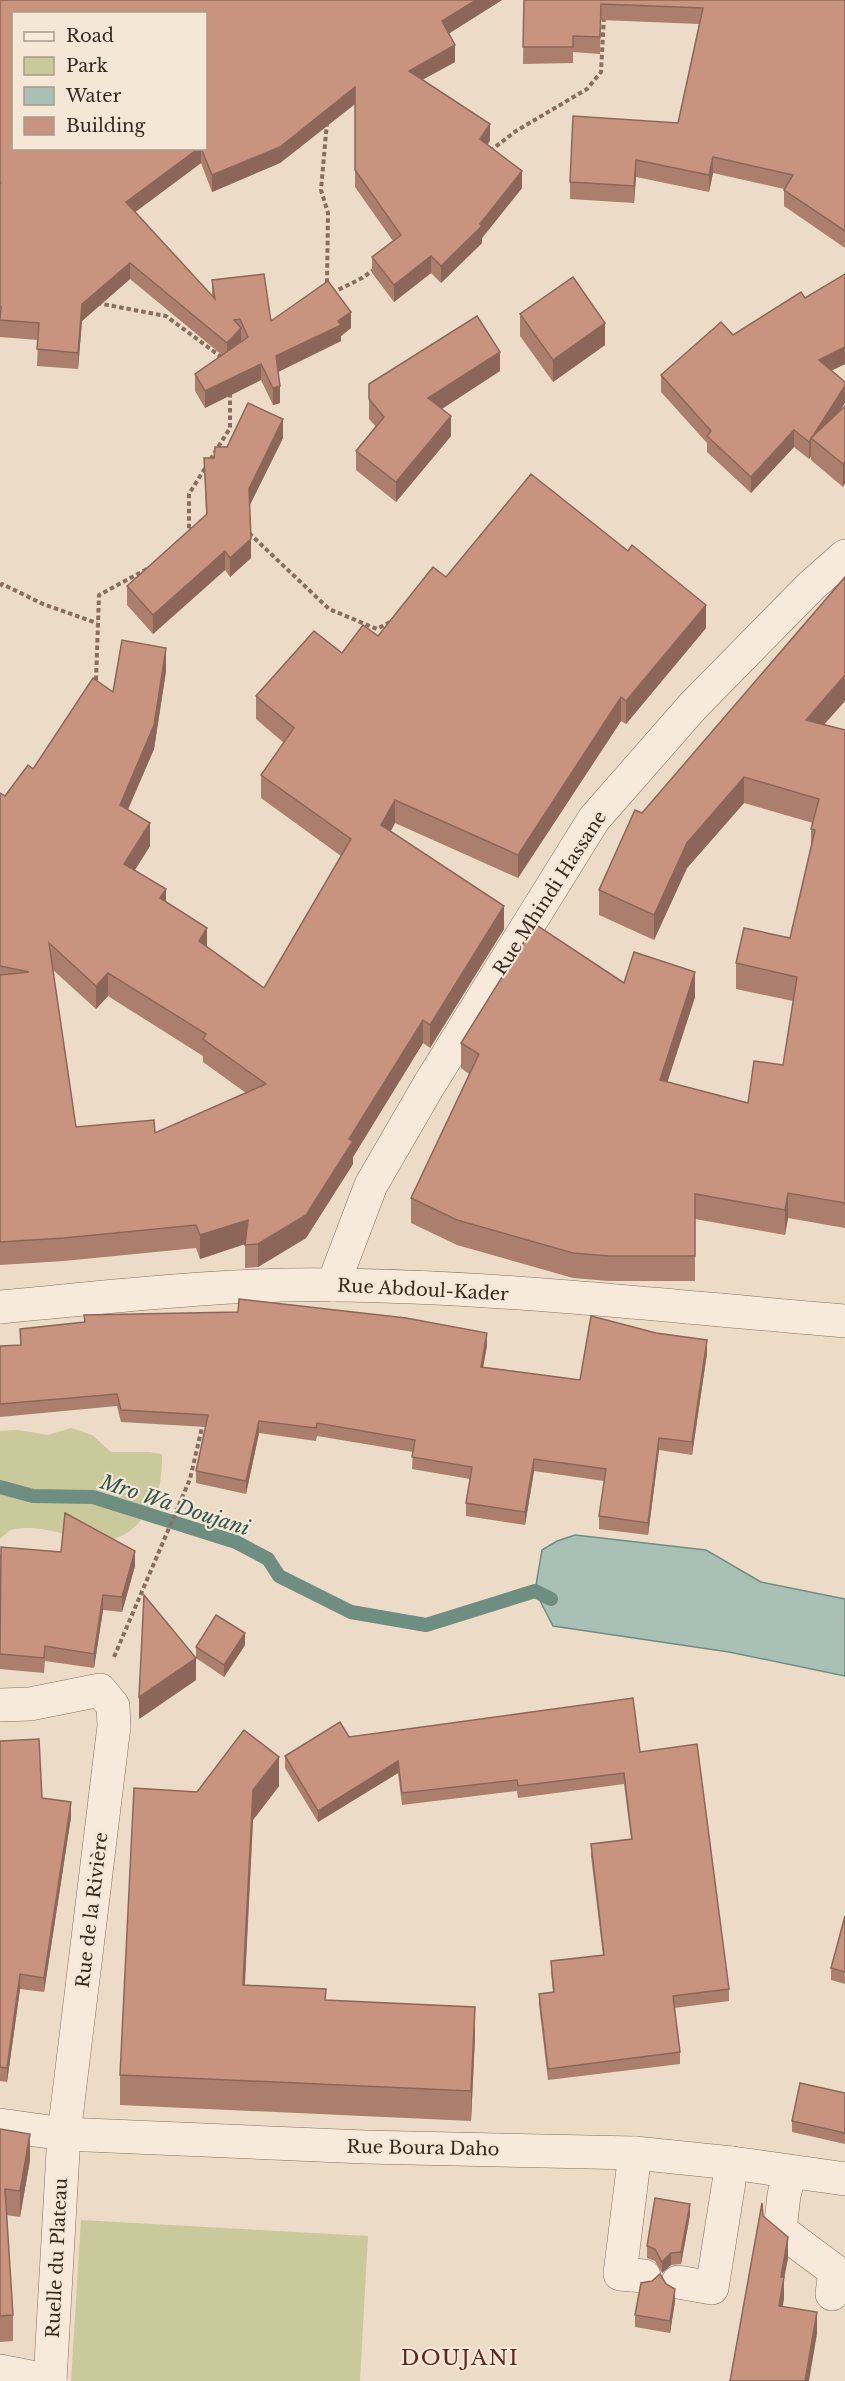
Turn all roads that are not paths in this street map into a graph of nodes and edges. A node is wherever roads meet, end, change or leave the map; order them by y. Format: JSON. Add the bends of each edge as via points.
{"nodes":[{"id":1,"x":845,"y":556,"type":"edge"},
{"id":2,"x":333,"y":1285,"type":"junction"},
{"id":3,"x":0,"y":1307,"type":"edge"},
{"id":4,"x":845,"y":1321,"type":"edge"},
{"id":5,"x":0,"y":1705,"type":"edge"},
{"id":6,"x":0,"y":2126,"type":"edge"},
{"id":7,"x":64,"y":2134,"type":"junction"},
{"id":8,"x":635,"y":2153,"type":"junction"},
{"id":9,"x":732,"y":2163,"type":"junction"},
{"id":10,"x":790,"y":2172,"type":"junction"},
{"id":11,"x":845,"y":2179,"type":"edge"},
{"id":12,"x":644,"y":2276,"type":"dead end"},
{"id":13,"x":678,"y":2282,"type":"dead end"},
{"id":14,"x":832,"y":2294,"type":"dead end"},
{"id":15,"x":0,"y":2371,"type":"edge"},
{"id":16,"x":50,"y":2381,"type":"edge"}],
"edges":[{"from":1,"to":2,"type":"street","name":"Rue Mhindi Hassane","via":[[693,706],[594,819],[371,1185]]},
{"from":2,"to":3,"type":"street","name":"Rue Abdoul-Kader","via":[[189,1291]]},
{"from":2,"to":4,"type":"street","name":"Rue Abdoul-Kader","via":[[467,1290]]},
{"from":5,"to":7,"type":"street","name":"Rue de la Rivière","via":[[30,1704],[100,1690],[113,1706],[114,1726]]},
{"from":6,"to":7,"type":"street","name":"Rue Boura Daho"},
{"from":7,"to":8,"type":"street","name":"Rue Boura Daho","via":[[364,2147]]},
{"from":7,"to":16,"type":"street","name":"Ruelle du Plateau"},
{"from":8,"to":9,"type":"street","name":"Rue Boura Daho"},
{"from":8,"to":12,"type":"street","via":[[620,2274]]},
{"from":9,"to":10,"type":"street","name":"Rue Boura Daho"},
{"from":9,"to":13,"type":"street","via":[[712,2288]]},
{"from":10,"to":11,"type":"street","name":"Rue Boura Daho"},
{"from":10,"to":14,"type":"street","via":[[780,2230],[835,2271]]},
{"from":15,"to":16,"type":"street"}]}
